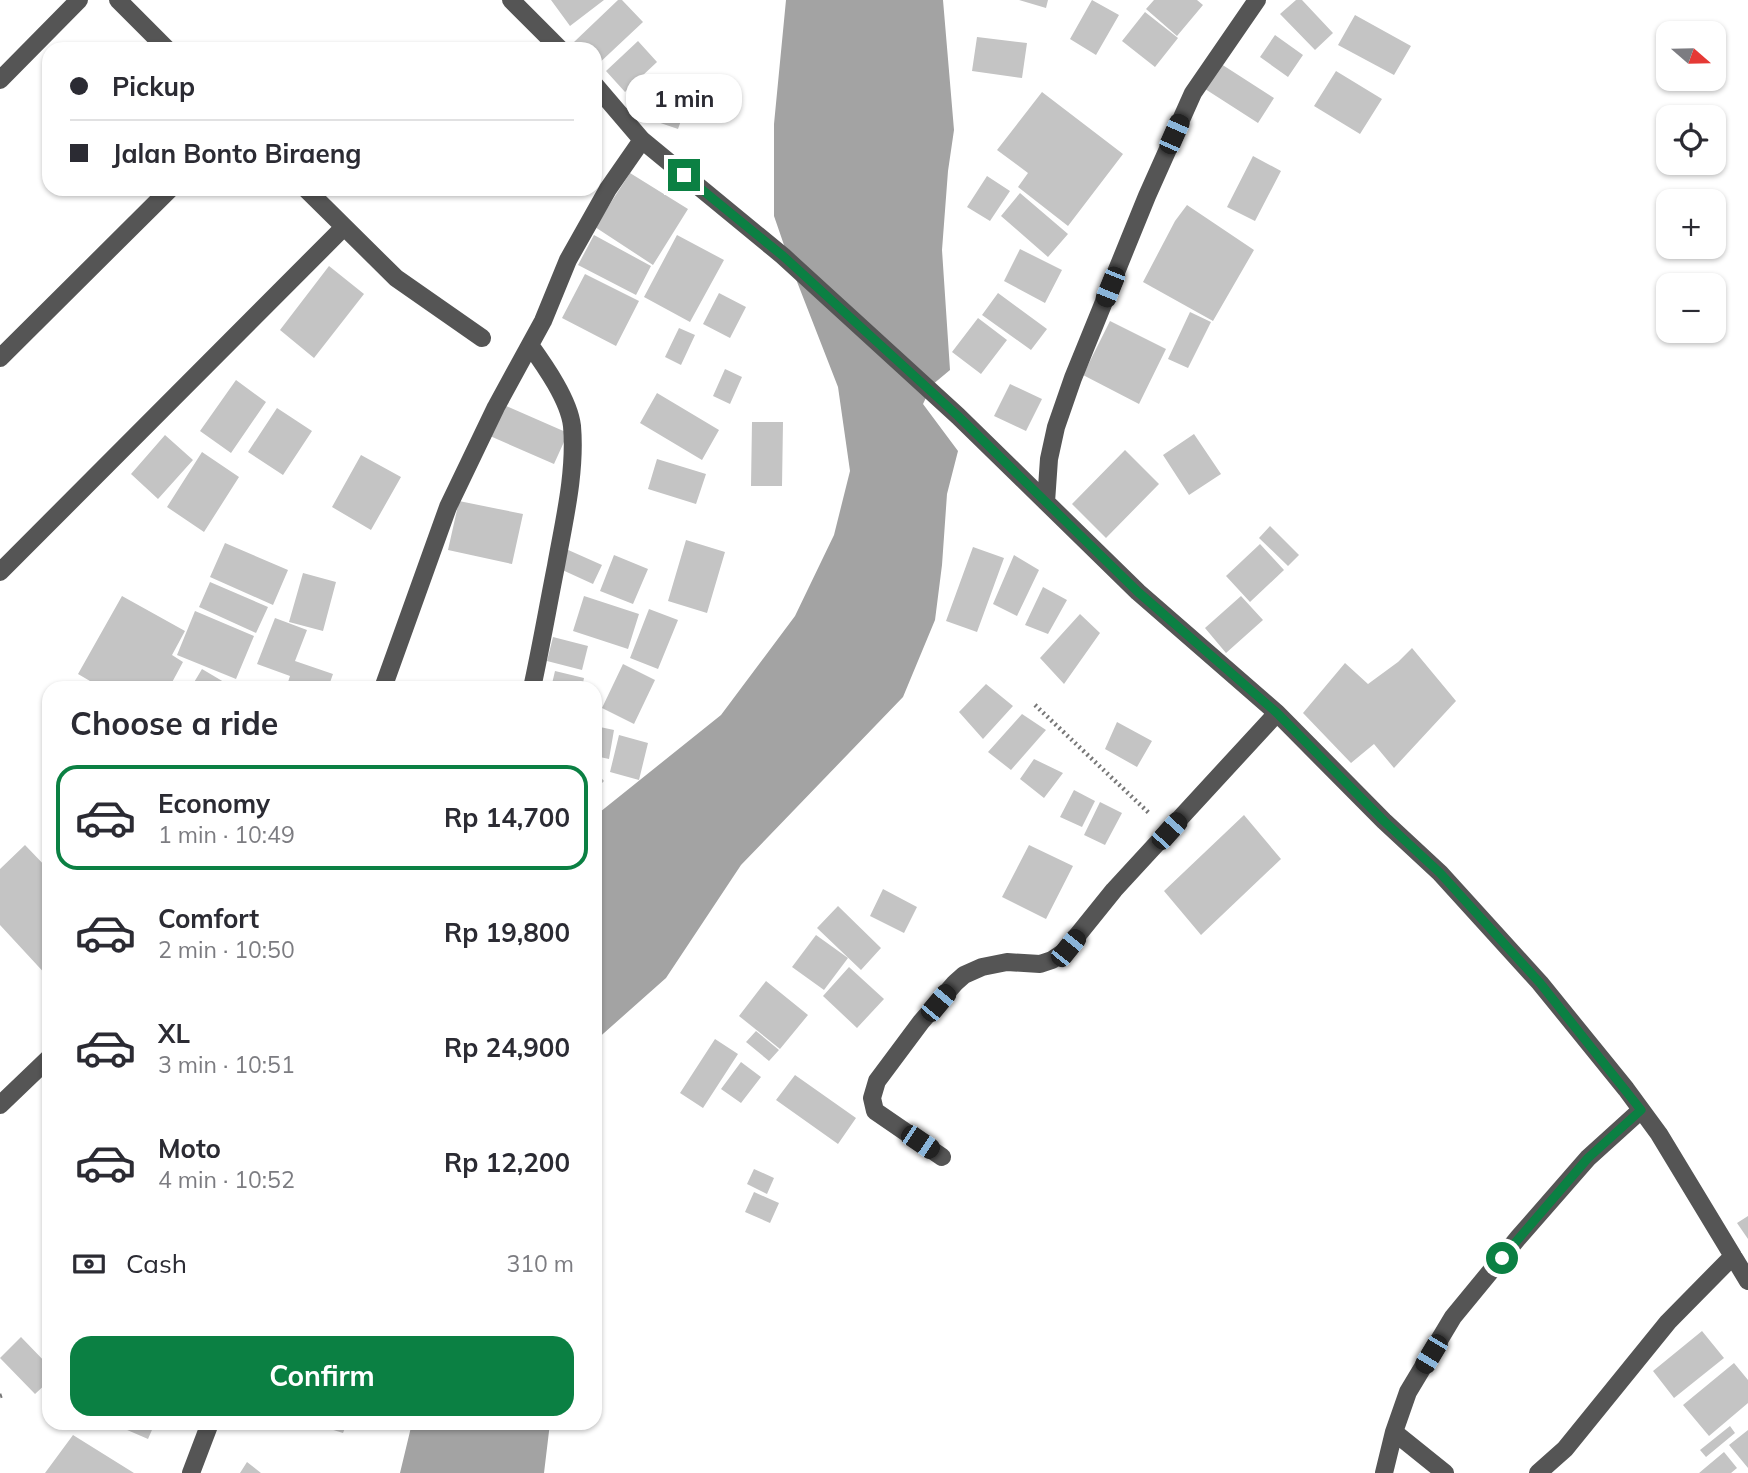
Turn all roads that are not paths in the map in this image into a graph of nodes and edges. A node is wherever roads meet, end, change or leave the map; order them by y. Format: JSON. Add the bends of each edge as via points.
{"nodes":[{"id":1,"x":79,"y":0,"type":"edge"},
{"id":2,"x":118,"y":0,"type":"edge"},
{"id":3,"x":511,"y":0,"type":"edge"},
{"id":4,"x":1257,"y":0,"type":"edge"},
{"id":5,"x":160,"y":42,"type":"edge"},
{"id":6,"x":553,"y":42,"type":"edge"},
{"id":7,"x":0,"y":80,"type":"edge"},
{"id":8,"x":602,"y":93,"type":"edge"},
{"id":9,"x":642,"y":140,"type":"junction"},
{"id":10,"x":163,"y":196,"type":"edge"},
{"id":11,"x":313,"y":196,"type":"edge"},
{"id":12,"x":344,"y":227,"type":"junction"},
{"id":13,"x":482,"y":338,"type":"dead end"},
{"id":14,"x":530,"y":345,"type":"junction"},
{"id":15,"x":0,"y":358,"type":"edge"},
{"id":16,"x":1046,"y":502,"type":"junction"},
{"id":17,"x":0,"y":572,"type":"edge"},
{"id":18,"x":386,"y":681,"type":"edge"},
{"id":19,"x":533,"y":681,"type":"edge"},
{"id":20,"x":1277,"y":713,"type":"junction"},
{"id":21,"x":42,"y":1065,"type":"edge"},
{"id":22,"x":0,"y":1105,"type":"edge"},
{"id":23,"x":1641,"y":1110,"type":"junction"},
{"id":24,"x":942,"y":1157,"type":"dead end"},
{"id":25,"x":1733,"y":1256,"type":"junction"},
{"id":26,"x":1748,"y":1281,"type":"edge"},
{"id":27,"x":208,"y":1430,"type":"edge"},
{"id":28,"x":1394,"y":1432,"type":"junction"},
{"id":29,"x":191,"y":1473,"type":"edge"},
{"id":30,"x":1384,"y":1473,"type":"edge"},
{"id":31,"x":1444,"y":1473,"type":"edge"},
{"id":32,"x":1538,"y":1473,"type":"edge"}],
"edges":[{"from":1,"to":7,"type":"street"},
{"from":2,"to":5,"type":"street"},
{"from":3,"to":6,"type":"street"},
{"from":4,"to":16,"type":"street","via":[[1193,93],[1147,196],[1056,427]]},
{"from":8,"to":9,"type":"street"},
{"from":9,"to":14,"type":"street","via":[[568,260]]},
{"from":9,"to":16,"type":"street","via":[[783,256]]},
{"from":10,"to":15,"type":"street"},
{"from":11,"to":12,"type":"street"},
{"from":12,"to":13,"type":"street","via":[[396,278]]},
{"from":12,"to":17,"type":"street"},
{"from":14,"to":18,"type":"street","via":[[448,507]]},
{"from":14,"to":19,"type":"street","via":[[549,371],[572,424],[565,518]]},
{"from":16,"to":20,"type":"street","via":[[1138,592]]},
{"from":20,"to":23,"type":"street","via":[[1456,891],[1540,983]]},
{"from":20,"to":24,"type":"street","via":[[1114,890],[1064,952],[1040,964],[1007,962],[964,975],[884,1070],[873,1089],[875,1111]]},
{"from":21,"to":22,"type":"street"},
{"from":23,"to":25,"type":"street"},
{"from":23,"to":28,"type":"street","via":[[1588,1158],[1454,1317],[1408,1392]]},
{"from":25,"to":26,"type":"street"},
{"from":25,"to":32,"type":"street","via":[[1668,1322],[1565,1449]]},
{"from":27,"to":29,"type":"street"},
{"from":28,"to":30,"type":"street"},
{"from":28,"to":31,"type":"street"}]}
